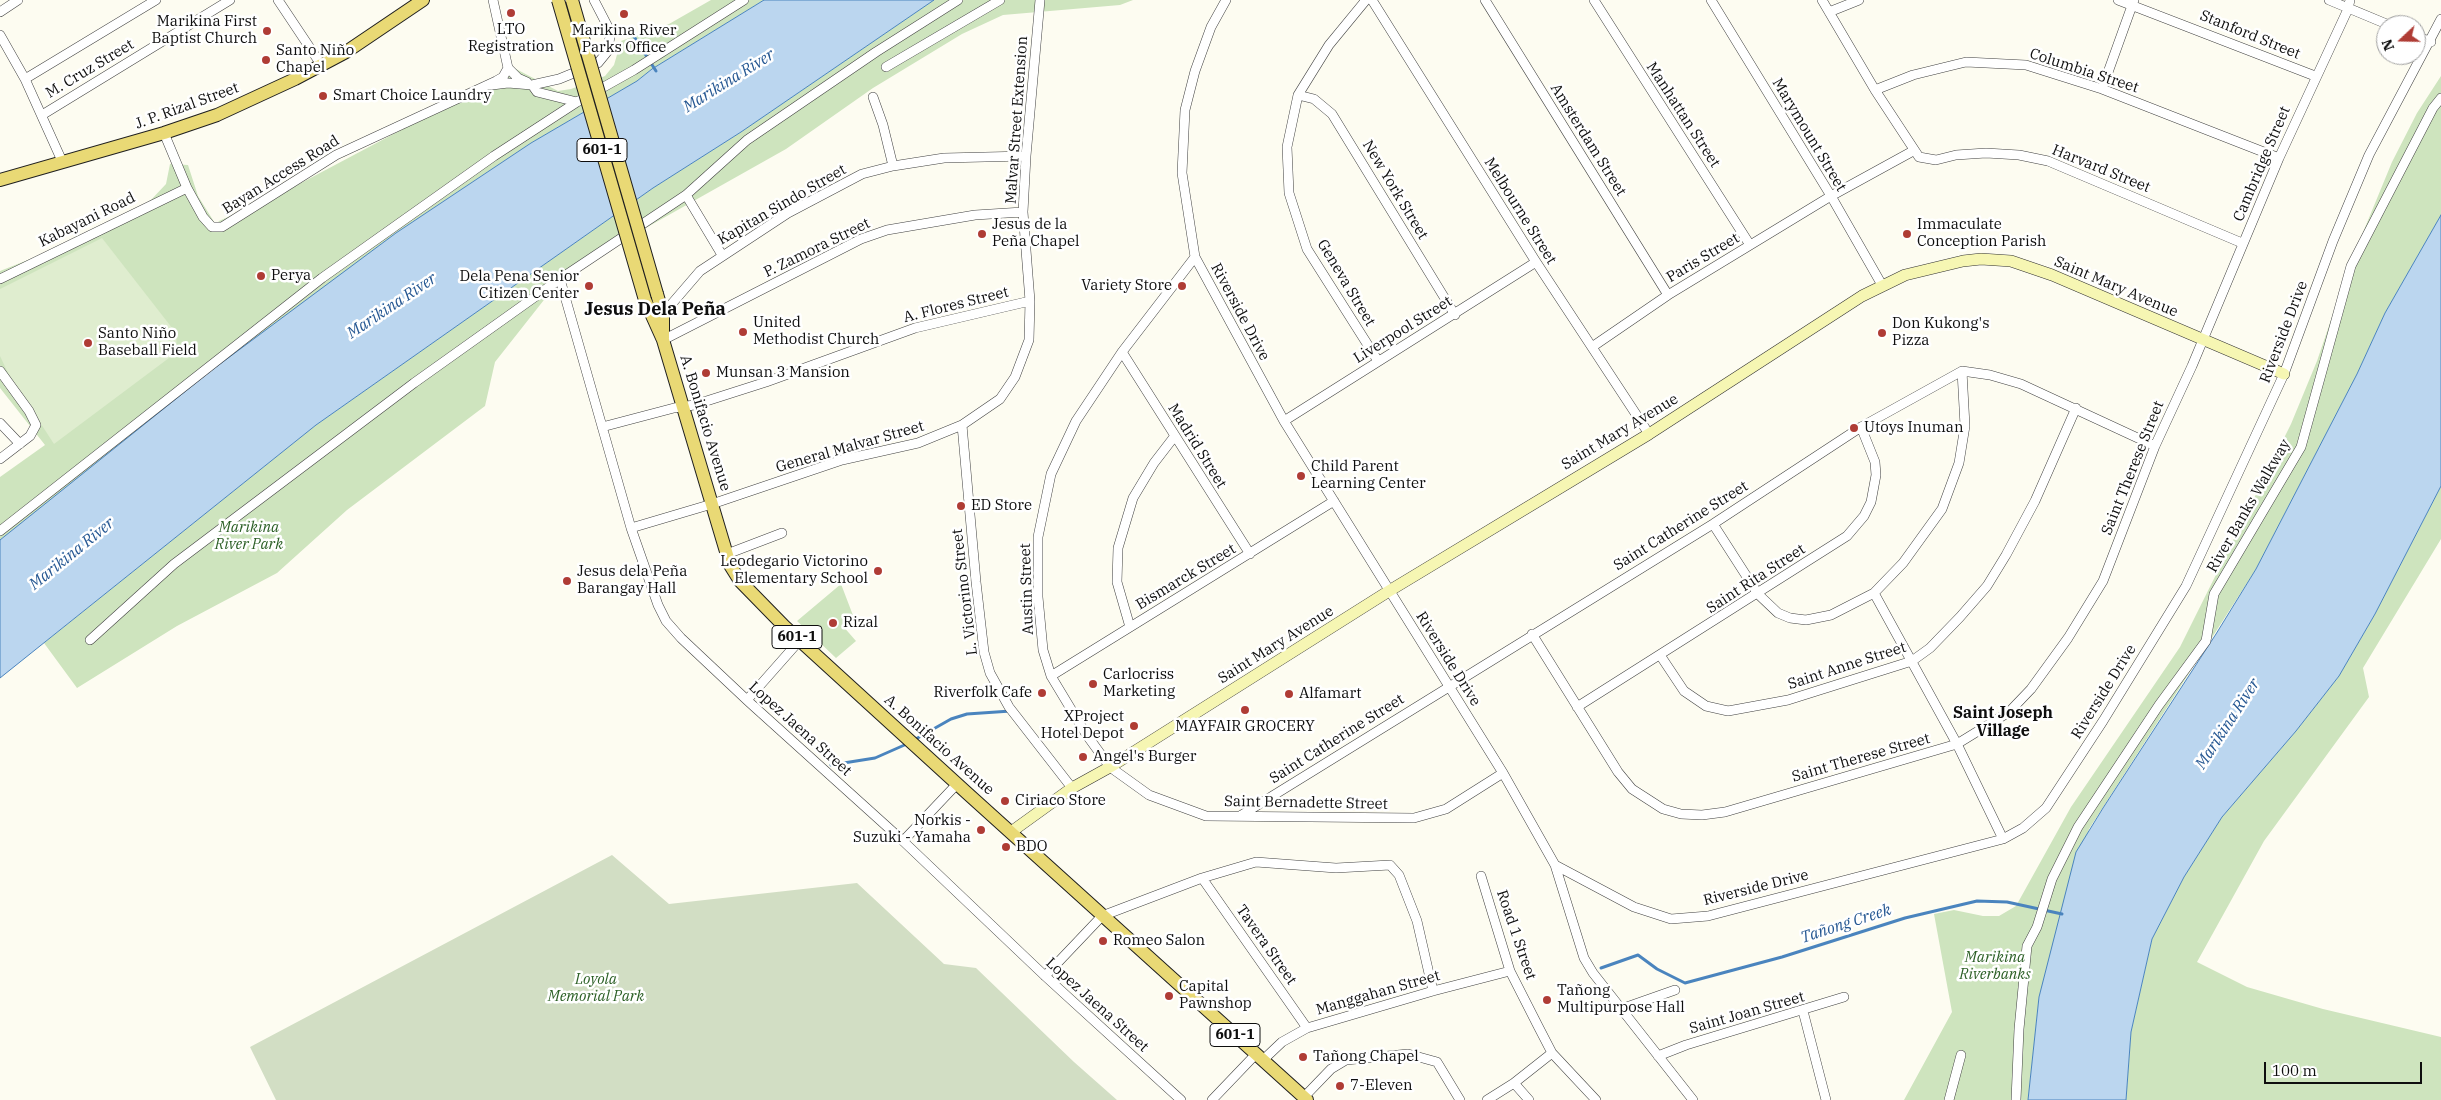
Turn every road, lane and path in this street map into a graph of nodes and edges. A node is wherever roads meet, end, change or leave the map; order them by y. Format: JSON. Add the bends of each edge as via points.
{"nodes":[{"id":1,"x":18,"y":0,"type":"edge"},
{"id":2,"x":156,"y":0,"type":"edge"},
{"id":3,"x":230,"y":0,"type":"edge"},
{"id":4,"x":278,"y":0,"type":"edge"},
{"id":5,"x":423,"y":0,"type":"edge"},
{"id":6,"x":493,"y":0,"type":"edge"},
{"id":7,"x":558,"y":0,"type":"edge"},
{"id":8,"x":572,"y":0,"type":"edge"},
{"id":9,"x":594,"y":0,"type":"edge"},
{"id":10,"x":744,"y":0,"type":"edge"},
{"id":11,"x":958,"y":0,"type":"edge"},
{"id":12,"x":1000,"y":0,"type":"edge"},
{"id":13,"x":1040,"y":0,"type":"edge"},
{"id":14,"x":1226,"y":0,"type":"edge"},
{"id":15,"x":1366,"y":0,"type":"edge"},
{"id":16,"x":1372,"y":0,"type":"edge"},
{"id":17,"x":1484,"y":0,"type":"edge"},
{"id":18,"x":1594,"y":0,"type":"edge"},
{"id":19,"x":1710,"y":0,"type":"edge"},
{"id":20,"x":1822,"y":0,"type":"edge"},
{"id":21,"x":1859,"y":0,"type":"edge"},
{"id":22,"x":2118,"y":0,"type":"edge"},
{"id":23,"x":2329,"y":0,"type":"edge"},
{"id":24,"x":2134,"y":2,"type":"edge"},
{"id":25,"x":2349,"y":4,"type":"edge"},
{"id":26,"x":0,"y":12,"type":"edge"},
{"id":27,"x":1830,"y":12,"type":"junction"},
{"id":28,"x":2376,"y":18,"type":"edge"},
{"id":29,"x":2441,"y":19,"type":"edge"},
{"id":30,"x":0,"y":35,"type":"edge"},
{"id":31,"x":2426,"y":40,"type":"edge"},
{"id":32,"x":2431,"y":42,"type":"junction"},
{"id":33,"x":322,"y":66,"type":"junction"},
{"id":34,"x":886,"y":67,"type":"dead end"},
{"id":35,"x":508,"y":68,"type":"junction"},
{"id":36,"x":583,"y":69,"type":"junction"},
{"id":37,"x":2315,"y":76,"type":"junction"},
{"id":38,"x":25,"y":79,"type":"junction"},
{"id":39,"x":532,"y":84,"type":"junction"},
{"id":40,"x":486,"y":85,"type":"junction"},
{"id":41,"x":2102,"y":89,"type":"junction"},
{"id":42,"x":1875,"y":90,"type":"junction"},
{"id":43,"x":592,"y":94,"type":"junction"},
{"id":44,"x":1298,"y":95,"type":"junction"},
{"id":45,"x":873,"y":97,"type":"dead end"},
{"id":46,"x":2441,"y":99,"type":"edge"},
{"id":47,"x":577,"y":102,"type":"junction"},
{"id":48,"x":42,"y":115,"type":"junction"},
{"id":49,"x":164,"y":133,"type":"junction"},
{"id":50,"x":1913,"y":151,"type":"junction"},
{"id":51,"x":1026,"y":156,"type":"junction"},
{"id":52,"x":2279,"y":158,"type":"junction"},
{"id":53,"x":62,"y":161,"type":"junction"},
{"id":54,"x":893,"y":166,"type":"junction"},
{"id":55,"x":0,"y":180,"type":"edge"},
{"id":56,"x":187,"y":188,"type":"junction"},
{"id":57,"x":686,"y":195,"type":"junction"},
{"id":58,"x":1831,"y":196,"type":"junction"},
{"id":59,"x":1023,"y":212,"type":"junction"},
{"id":60,"x":2242,"y":243,"type":"junction"},
{"id":61,"x":1750,"y":246,"type":"junction"},
{"id":62,"x":722,"y":255,"type":"junction"},
{"id":63,"x":1196,"y":257,"type":"junction"},
{"id":64,"x":1536,"y":262,"type":"junction"},
{"id":65,"x":0,"y":279,"type":"edge"},
{"id":66,"x":560,"y":279,"type":"junction"},
{"id":67,"x":1882,"y":285,"type":"junction"},
{"id":68,"x":1668,"y":295,"type":"junction"},
{"id":69,"x":1030,"y":301,"type":"junction"},
{"id":70,"x":663,"y":314,"type":"junction"},
{"id":71,"x":1454,"y":315,"type":"junction"},
{"id":72,"x":663,"y":340,"type":"junction"},
{"id":73,"x":2202,"y":340,"type":"junction"},
{"id":74,"x":1592,"y":347,"type":"junction"},
{"id":75,"x":1122,"y":352,"type":"junction"},
{"id":76,"x":1378,"y":361,"type":"junction"},
{"id":77,"x":0,"y":371,"type":"edge"},
{"id":78,"x":1962,"y":371,"type":"junction"},
{"id":79,"x":2284,"y":374,"type":"junction"},
{"id":80,"x":683,"y":407,"type":"junction"},
{"id":81,"x":2076,"y":408,"type":"junction"},
{"id":82,"x":1284,"y":421,"type":"junction"},
{"id":83,"x":0,"y":423,"type":"edge"},
{"id":84,"x":962,"y":425,"type":"junction"},
{"id":85,"x":1861,"y":427,"type":"junction"},
{"id":86,"x":602,"y":428,"type":"junction"},
{"id":87,"x":1649,"y":434,"type":"junction"},
{"id":88,"x":1174,"y":437,"type":"junction"},
{"id":89,"x":20,"y":444,"type":"junction"},
{"id":90,"x":2155,"y":446,"type":"junction"},
{"id":91,"x":0,"y":459,"type":"edge"},
{"id":92,"x":1334,"y":501,"type":"junction"},
{"id":93,"x":712,"y":504,"type":"junction"},
{"id":94,"x":1713,"y":524,"type":"junction"},
{"id":95,"x":631,"y":528,"type":"junction"},
{"id":96,"x":0,"y":532,"type":"edge"},
{"id":97,"x":782,"y":533,"type":"dead end"},
{"id":98,"x":727,"y":554,"type":"junction"},
{"id":99,"x":1250,"y":554,"type":"junction"},
{"id":100,"x":1389,"y":591,"type":"junction"},
{"id":101,"x":1874,"y":593,"type":"junction"},
{"id":102,"x":1758,"y":594,"type":"junction"},
{"id":103,"x":1130,"y":627,"type":"junction"},
{"id":104,"x":1532,"y":634,"type":"junction"},
{"id":105,"x":90,"y":640,"type":"dead end"},
{"id":106,"x":800,"y":640,"type":"junction"},
{"id":107,"x":1660,"y":656,"type":"junction"},
{"id":108,"x":1912,"y":661,"type":"junction"},
{"id":109,"x":1051,"y":676,"type":"junction"},
{"id":110,"x":1449,"y":687,"type":"junction"},
{"id":111,"x":747,"y":700,"type":"junction"},
{"id":112,"x":1577,"y":708,"type":"junction"},
{"id":113,"x":1957,"y":744,"type":"junction"},
{"id":114,"x":1110,"y":767,"type":"junction"},
{"id":115,"x":1503,"y":773,"type":"junction"},
{"id":116,"x":958,"y":784,"type":"junction"},
{"id":117,"x":1072,"y":788,"type":"junction"},
{"id":118,"x":1240,"y":816,"type":"junction"},
{"id":119,"x":1011,"y":832,"type":"junction"},
{"id":120,"x":2003,"y":839,"type":"junction"},
{"id":121,"x":903,"y":841,"type":"junction"},
{"id":122,"x":1555,"y":865,"type":"junction"},
{"id":123,"x":1481,"y":876,"type":"dead end"},
{"id":124,"x":1202,"y":878,"type":"junction"},
{"id":125,"x":1102,"y":916,"type":"junction"},
{"id":126,"x":1510,"y":971,"type":"junction"},
{"id":127,"x":1045,"y":976,"type":"junction"},
{"id":128,"x":1675,"y":990,"type":"dead end"},
{"id":129,"x":1433,"y":991,"type":"junction"},
{"id":130,"x":1844,"y":997,"type":"dead end"},
{"id":131,"x":1621,"y":1009,"type":"junction"},
{"id":132,"x":1803,"y":1011,"type":"junction"},
{"id":133,"x":1307,"y":1028,"type":"junction"},
{"id":134,"x":1552,"y":1053,"type":"junction"},
{"id":135,"x":1961,"y":1055,"type":"dead end"},
{"id":136,"x":1658,"y":1056,"type":"junction"},
{"id":137,"x":1260,"y":1057,"type":"junction"},
{"id":138,"x":1514,"y":1083,"type":"junction"},
{"id":139,"x":1306,"y":1099,"type":"edge"},
{"id":140,"x":1181,"y":1100,"type":"edge"},
{"id":141,"x":1212,"y":1100,"type":"edge"},
{"id":142,"x":1460,"y":1100,"type":"edge"},
{"id":143,"x":1487,"y":1100,"type":"edge"},
{"id":144,"x":1529,"y":1100,"type":"edge"},
{"id":145,"x":1596,"y":1100,"type":"edge"},
{"id":146,"x":1693,"y":1100,"type":"edge"},
{"id":147,"x":1826,"y":1100,"type":"edge"},
{"id":148,"x":1949,"y":1100,"type":"edge"},
{"id":149,"x":2016,"y":1100,"type":"edge"}],
"edges":[{"from":1,"to":26,"type":"street"},
{"from":2,"to":38,"type":"street"},
{"from":3,"to":48,"type":"street","name":"M. Cruz Street"},
{"from":4,"to":33,"type":"street"},
{"from":5,"to":33,"type":"main road","name":"J. P. Rizal Street","via":[[379,32]]},
{"from":6,"to":35,"type":"street"},
{"from":7,"to":72,"type":"main road","name":"A. Bonifacio Avenue","number":"601-1","bridge":true,"via":[[645,300]]},
{"from":8,"to":70,"type":"main road","name":"A. Bonifacio Avenue","number":"601-1","bridge":true},
{"from":9,"to":36,"type":"street","name":"Bayan Access Road","via":[[608,27],[610,44],[598,62]]},
{"from":10,"to":43,"type":"street"},
{"from":11,"to":57,"type":"street","via":[[747,140]]},
{"from":12,"to":34,"type":"street"},
{"from":13,"to":51,"type":"street","name":"Malvar Street Extension"},
{"from":14,"to":63,"type":"street","name":"Riverside Drive","via":[[1211,27],[1195,70],[1186,110],[1182,173]]},
{"from":15,"to":44,"type":"street","name":"Geneva Street","via":[[1329,45]]},
{"from":16,"to":64,"type":"street","name":"Melbourne Street"},
{"from":17,"to":68,"type":"street","name":"Amsterdam Street"},
{"from":18,"to":61,"type":"street","name":"Manhattan Street"},
{"from":19,"to":58,"type":"street","name":"Marymount Street"},
{"from":20,"to":27,"type":"street"},
{"from":21,"to":27,"type":"street"},
{"from":22,"to":24,"type":"street","name":"Stanford Street"},
{"from":23,"to":25,"type":"street"},
{"from":24,"to":37,"type":"street","name":"Stanford Street"},
{"from":24,"to":41,"type":"street"},
{"from":25,"to":28,"type":"street"},
{"from":25,"to":37,"type":"street","name":"Cambridge Street"},
{"from":27,"to":42,"type":"street"},
{"from":29,"to":32,"type":"street","name":"Riverside Drive"},
{"from":30,"to":38,"type":"street"},
{"from":31,"to":32,"type":"street"},
{"from":32,"to":79,"type":"street","name":"Riverside Drive","via":[[2369,155]]},
{"from":33,"to":49,"type":"main road","name":"J. P. Rizal Street","via":[[217,115]]},
{"from":35,"to":39,"type":"street","via":[[518,78]]},
{"from":35,"to":40,"type":"street","name":"Bayan Access Road","via":[[503,77]]},
{"from":36,"to":39,"type":"street","name":"Bayan Access Road","via":[[559,79]]},
{"from":36,"to":43,"type":"street"},
{"from":37,"to":52,"type":"street","name":"Cambridge Street"},
{"from":38,"to":48,"type":"street"},
{"from":39,"to":40,"type":"street","name":"Bayan Access Road"},
{"from":39,"to":47,"type":"street","via":[[537,92]]},
{"from":40,"to":56,"type":"street","name":"Bayan Access Road","via":[[336,155],[222,227],[208,224]]},
{"from":41,"to":42,"type":"street","name":"Columbia Street","via":[[2026,64],[1966,62],[1912,75]]},
{"from":41,"to":52,"type":"street","name":"Columbia Street"},
{"from":42,"to":50,"type":"street"},
{"from":43,"to":47,"type":"street"},
{"from":44,"to":71,"type":"street","name":"New York Street","via":[[1314,100],[1332,114]]},
{"from":44,"to":76,"type":"street","name":"Geneva Street","via":[[1287,147],[1290,193],[1307,249]]},
{"from":45,"to":54,"type":"street"},
{"from":46,"to":149,"type":"street","name":"River Banks Walkway","via":[[2433,108],[2351,266],[2301,448],[2214,594],[2206,641],[2078,827],[2052,879],[2027,946]]},
{"from":47,"to":96,"type":"street","via":[[494,156],[322,278]]},
{"from":48,"to":53,"type":"street"},
{"from":49,"to":53,"type":"main road","name":"J. P. Rizal Street"},
{"from":49,"to":56,"type":"street","name":"Bayan Access Road"},
{"from":50,"to":58,"type":"street","name":"Paris Street"},
{"from":50,"to":60,"type":"street","name":"Harvard Street","via":[[1919,158],[1927,160],[1986,153],[2048,161]]},
{"from":51,"to":54,"type":"street","name":"Kapitan Sindo Street","via":[[944,158]]},
{"from":51,"to":59,"type":"street","name":"Malvar Street Extension"},
{"from":52,"to":60,"type":"street","name":"Cambridge Street"},
{"from":53,"to":55,"type":"main road","name":"J. P. Rizal Street"},
{"from":54,"to":62,"type":"street","name":"Kapitan Sindo Street","via":[[862,174],[838,186]]},
{"from":56,"to":65,"type":"street","name":"Kabayani Road"},
{"from":57,"to":62,"type":"street"},
{"from":57,"to":66,"type":"street"},
{"from":58,"to":61,"type":"street","name":"Paris Street"},
{"from":58,"to":67,"type":"street","name":"Marymount Street"},
{"from":59,"to":69,"type":"street","name":"Malvar Street Extension"},
{"from":59,"to":72,"type":"street","name":"P. Zamora Street","via":[[976,215],[887,230]]},
{"from":60,"to":73,"type":"street","name":"Cambridge Street"},
{"from":61,"to":68,"type":"street","name":"Paris Street"},
{"from":62,"to":70,"type":"street","name":"Kapitan Sindo Street","via":[[700,270]]},
{"from":63,"to":75,"type":"street","name":"Austin Street"},
{"from":63,"to":82,"type":"street","name":"Riverside Drive"},
{"from":64,"to":71,"type":"street","name":"Liverpool Street"},
{"from":64,"to":74,"type":"street","name":"Melbourne Street"},
{"from":66,"to":86,"type":"street","name":"Lopez Jaena Street"},
{"from":66,"to":105,"type":"street","via":[[414,383],[174,564]]},
{"from":67,"to":73,"type":"street","name":"Saint Mary Avenue","via":[[1963,261],[2011,262],[2052,275]]},
{"from":67,"to":87,"type":"street","name":"Saint Mary Avenue"},
{"from":68,"to":74,"type":"street","name":"Paris Street"},
{"from":69,"to":80,"type":"street","name":"A. Flores Street","via":[[915,328],[766,382]]},
{"from":69,"to":84,"type":"street","name":"Malvar Street Extension","via":[[1029,340],[1015,377],[1000,399]]},
{"from":70,"to":72,"type":"main road","name":"A. Bonifacio Avenue","number":"601-1"},
{"from":71,"to":76,"type":"street","name":"Liverpool Street"},
{"from":72,"to":80,"type":"main road","name":"A. Bonifacio Avenue","number":"601-1"},
{"from":73,"to":79,"type":"street","name":"Saint Mary Avenue"},
{"from":73,"to":90,"type":"street","name":"Saint Therese Street"},
{"from":74,"to":87,"type":"street","name":"Melbourne Street"},
{"from":75,"to":88,"type":"street","name":"Madrid Street"},
{"from":75,"to":109,"type":"street","name":"Austin Street","via":[[1076,421],[1050,474],[1038,538],[1038,597],[1044,650]]},
{"from":76,"to":82,"type":"street","name":"Liverpool Street"},
{"from":77,"to":89,"type":"street","via":[[36,425]]},
{"from":78,"to":81,"type":"street","via":[[2021,384]]},
{"from":78,"to":85,"type":"street","name":"Saint Catherine Street"},
{"from":78,"to":101,"type":"street","via":[[1965,426],[1959,464],[1942,509],[1903,563]]},
{"from":79,"to":120,"type":"street","name":"Riverside Drive","via":[[2186,586],[2046,808],[2023,828]]},
{"from":80,"to":86,"type":"street","name":"A. Flores Street"},
{"from":80,"to":93,"type":"main road","name":"A. Bonifacio Avenue","number":"601-1"},
{"from":81,"to":90,"type":"street"},
{"from":81,"to":108,"type":"street","name":"Saint Anne Street","via":[[2035,501],[1986,586],[1936,642]]},
{"from":82,"to":92,"type":"street","name":"Riverside Drive"},
{"from":83,"to":89,"type":"street"},
{"from":84,"to":93,"type":"street","name":"General Malvar Street","via":[[910,446],[842,460]]},
{"from":84,"to":117,"type":"street","name":"L. Victorino Street","via":[[979,608],[990,673],[1009,707]]},
{"from":85,"to":94,"type":"street","name":"Saint Catherine Street"},
{"from":85,"to":102,"type":"street","name":"Saint Rita Street","via":[[1875,462],[1876,475],[1871,502],[1864,516],[1848,536]]},
{"from":86,"to":95,"type":"street","name":"Lopez Jaena Street"},
{"from":87,"to":100,"type":"street","name":"Saint Mary Avenue"},
{"from":88,"to":99,"type":"street","name":"Madrid Street"},
{"from":88,"to":103,"type":"street","via":[[1133,498],[1118,548],[1118,582]]},
{"from":89,"to":91,"type":"street"},
{"from":90,"to":113,"type":"street","name":"Saint Therese Street","via":[[2102,581],[2068,638],[2031,690],[2009,712]]},
{"from":92,"to":99,"type":"street","name":"Bismarck Street"},
{"from":92,"to":100,"type":"street","name":"Riverside Drive"},
{"from":93,"to":95,"type":"street","name":"General Malvar Street"},
{"from":93,"to":98,"type":"main road","name":"A. Bonifacio Avenue","number":"601-1"},
{"from":94,"to":102,"type":"street"},
{"from":94,"to":104,"type":"street","name":"Saint Catherine Street"},
{"from":95,"to":111,"type":"street","name":"Lopez Jaena Street","via":[[666,621]]},
{"from":97,"to":98,"type":"street"},
{"from":98,"to":106,"type":"main road","name":"A. Bonifacio Avenue","number":"601-1","via":[[740,581]]},
{"from":99,"to":103,"type":"street","name":"Bismarck Street"},
{"from":100,"to":110,"type":"street","name":"Riverside Drive"},
{"from":100,"to":114,"type":"street","name":"Saint Mary Avenue"},
{"from":101,"to":102,"type":"street","via":[[1831,615],[1806,620],[1778,613]]},
{"from":101,"to":108,"type":"street"},
{"from":102,"to":107,"type":"street","name":"Saint Rita Street"},
{"from":103,"to":109,"type":"street","name":"Bismarck Street"},
{"from":104,"to":110,"type":"street","name":"Saint Catherine Street"},
{"from":104,"to":112,"type":"street","name":"Saint Therese Street"},
{"from":106,"to":111,"type":"street"},
{"from":106,"to":116,"type":"main road","name":"A. Bonifacio Avenue","number":"601-1"},
{"from":107,"to":108,"type":"street","name":"Saint Anne Street","via":[[1684,691],[1706,706],[1728,711],[1788,700]]},
{"from":107,"to":112,"type":"street","name":"Saint Rita Street"},
{"from":108,"to":113,"type":"street"},
{"from":109,"to":114,"type":"street","name":"Austin Street"},
{"from":110,"to":115,"type":"street","name":"Riverside Drive"},
{"from":110,"to":118,"type":"street","name":"Saint Catherine Street"},
{"from":111,"to":121,"type":"street","name":"Lopez Jaena Street"},
{"from":112,"to":113,"type":"street","name":"Saint Therese Street","via":[[1632,789],[1662,809],[1681,814],[1725,812]]},
{"from":113,"to":120,"type":"street"},
{"from":114,"to":117,"type":"street","name":"Saint Mary Avenue"},
{"from":114,"to":118,"type":"street","name":"Saint Bernadette Street","via":[[1149,795],[1206,816]]},
{"from":115,"to":118,"type":"street","name":"Saint Bernadette Street","via":[[1446,809],[1414,818]]},
{"from":115,"to":122,"type":"street","name":"Riverside Drive"},
{"from":116,"to":119,"type":"main road","name":"A. Bonifacio Avenue","number":"601-1"},
{"from":116,"to":121,"type":"street"},
{"from":117,"to":119,"type":"street","name":"Saint Mary Avenue"},
{"from":119,"to":125,"type":"main road","name":"A. Bonifacio Avenue","number":"601-1"},
{"from":120,"to":122,"type":"street","name":"Riverside Drive","via":[[1708,916],[1671,919],[1634,907]]},
{"from":121,"to":127,"type":"street","name":"Lopez Jaena Street"},
{"from":122,"to":131,"type":"street","via":[[1584,958]]},
{"from":123,"to":126,"type":"street","name":"Road 1 Street"},
{"from":124,"to":125,"type":"street"},
{"from":124,"to":129,"type":"street","via":[[1256,862],[1336,868],[1390,865],[1399,874],[1416,922]]},
{"from":124,"to":133,"type":"street","name":"Tavera Street"},
{"from":125,"to":127,"type":"street"},
{"from":125,"to":137,"type":"main road","name":"A. Bonifacio Avenue","number":"601-1"},
{"from":126,"to":129,"type":"street","name":"Manggahan Street"},
{"from":126,"to":134,"type":"street","name":"Road 1 Street"},
{"from":127,"to":140,"type":"street","name":"Lopez Jaena Street"},
{"from":128,"to":131,"type":"street"},
{"from":129,"to":133,"type":"street","name":"Manggahan Street"},
{"from":130,"to":132,"type":"street","name":"Saint Joan Street"},
{"from":131,"to":136,"type":"street"},
{"from":132,"to":136,"type":"street","name":"Saint Joan Street"},
{"from":132,"to":147,"type":"street"},
{"from":133,"to":137,"type":"street","name":"Manggahan Street"},
{"from":134,"to":138,"type":"street"},
{"from":134,"to":145,"type":"street","name":"Road 1 Street"},
{"from":135,"to":148,"type":"street"},
{"from":136,"to":146,"type":"street"},
{"from":137,"to":139,"type":"main road","name":"A. Bonifacio Avenue","number":"601-1"},
{"from":137,"to":141,"type":"street","name":"Manggahan Street"},
{"from":138,"to":143,"type":"street"},
{"from":138,"to":144,"type":"street"},
{"from":139,"to":142,"type":"street","via":[[1330,1069],[1346,1060],[1408,1054],[1437,1062]]}]}
